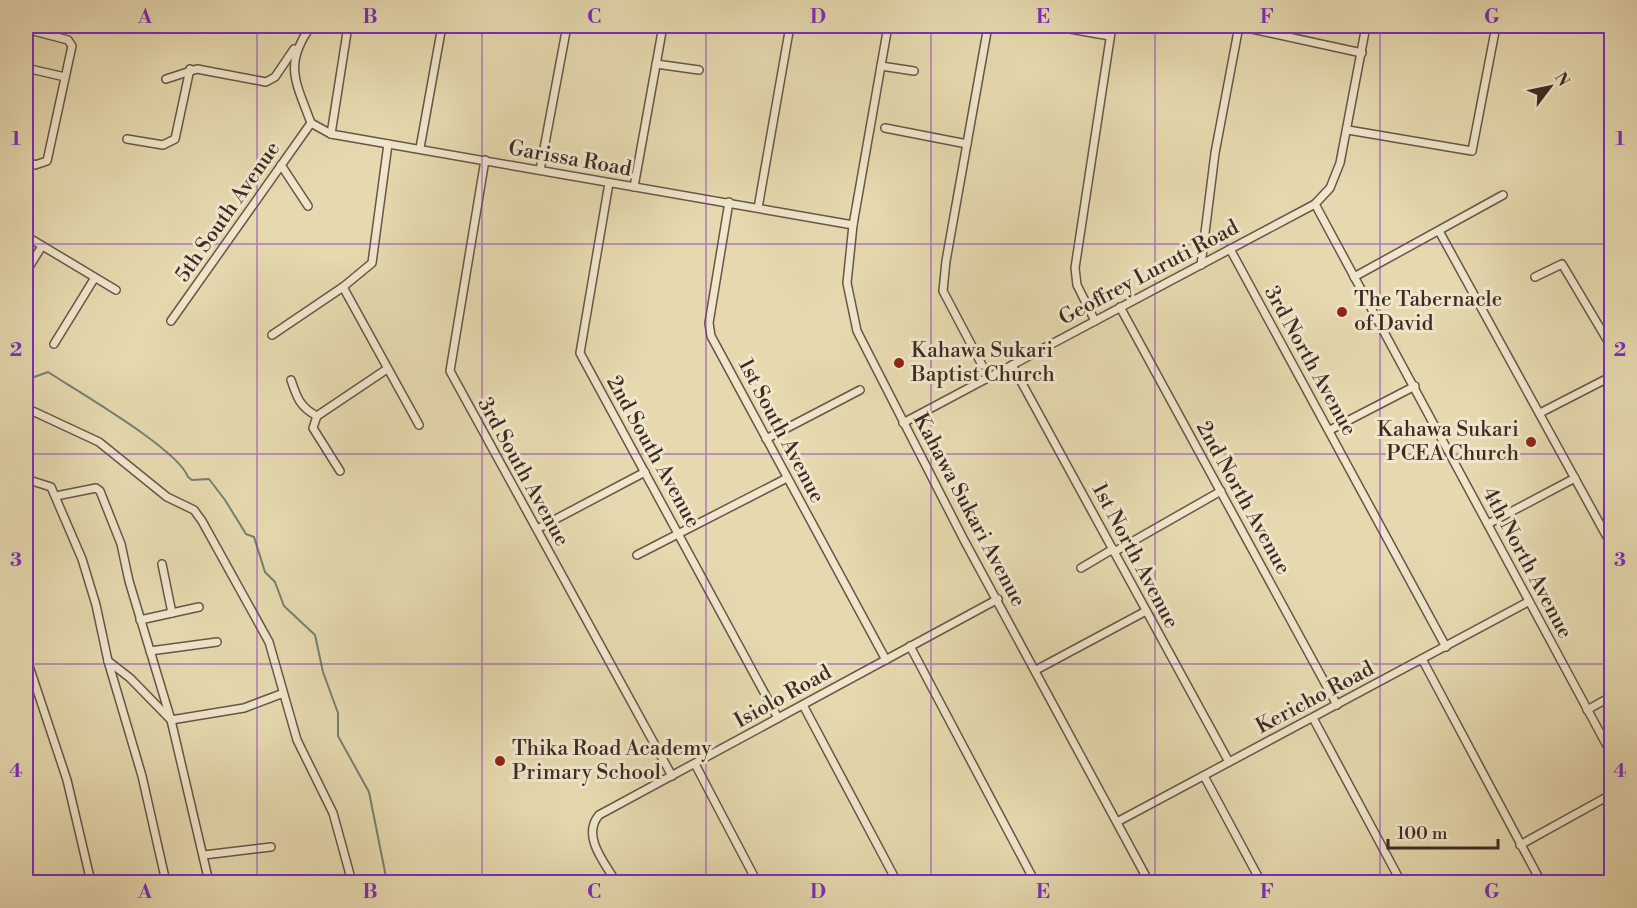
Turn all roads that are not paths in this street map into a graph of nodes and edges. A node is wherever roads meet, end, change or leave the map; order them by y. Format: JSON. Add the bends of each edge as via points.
{"nodes":[{"id":1,"x":311,"y":26,"type":"edge"},
{"id":2,"x":348,"y":26,"type":"edge"},
{"id":3,"x":442,"y":26,"type":"edge"},
{"id":4,"x":567,"y":26,"type":"edge"},
{"id":5,"x":663,"y":26,"type":"edge"},
{"id":6,"x":790,"y":26,"type":"edge"},
{"id":7,"x":888,"y":26,"type":"edge"},
{"id":8,"x":988,"y":26,"type":"edge"},
{"id":9,"x":1053,"y":26,"type":"edge"},
{"id":10,"x":1112,"y":26,"type":"edge"},
{"id":11,"x":1238,"y":26,"type":"edge"},
{"id":12,"x":1366,"y":26,"type":"edge"},
{"id":13,"x":1496,"y":26,"type":"edge"},
{"id":14,"x":26,"y":29,"type":"edge"},
{"id":15,"x":1110,"y":36,"type":"junction"},
{"id":16,"x":299,"y":42,"type":"junction"},
{"id":17,"x":1362,"y":53,"type":"junction"},
{"id":18,"x":656,"y":64,"type":"junction"},
{"id":19,"x":881,"y":66,"type":"junction"},
{"id":20,"x":26,"y":68,"type":"edge"},
{"id":21,"x":190,"y":69,"type":"junction"},
{"id":22,"x":699,"y":70,"type":"dead end"},
{"id":23,"x":914,"y":70,"type":"dead end"},
{"id":24,"x":66,"y":77,"type":"junction"},
{"id":25,"x":166,"y":79,"type":"dead end"},
{"id":26,"x":311,"y":123,"type":"junction"},
{"id":27,"x":885,"y":128,"type":"dead end"},
{"id":28,"x":1348,"y":130,"type":"junction"},
{"id":29,"x":331,"y":134,"type":"junction"},
{"id":30,"x":127,"y":139,"type":"dead end"},
{"id":31,"x":388,"y":144,"type":"junction"},
{"id":32,"x":967,"y":144,"type":"junction"},
{"id":33,"x":420,"y":148,"type":"junction"},
{"id":34,"x":26,"y":160,"type":"edge"},
{"id":35,"x":485,"y":160,"type":"junction"},
{"id":36,"x":281,"y":165,"type":"junction"},
{"id":37,"x":540,"y":170,"type":"junction"},
{"id":38,"x":609,"y":183,"type":"junction"},
{"id":39,"x":634,"y":187,"type":"junction"},
{"id":40,"x":1503,"y":195,"type":"dead end"},
{"id":41,"x":729,"y":202,"type":"junction"},
{"id":42,"x":1315,"y":204,"type":"junction"},
{"id":43,"x":308,"y":206,"type":"dead end"},
{"id":44,"x":758,"y":208,"type":"junction"},
{"id":45,"x":853,"y":225,"type":"junction"},
{"id":46,"x":1439,"y":231,"type":"junction"},
{"id":47,"x":26,"y":236,"type":"edge"},
{"id":48,"x":42,"y":246,"type":"junction"},
{"id":49,"x":1230,"y":249,"type":"junction"},
{"id":50,"x":1201,"y":264,"type":"junction"},
{"id":51,"x":26,"y":272,"type":"edge"},
{"id":52,"x":1354,"y":277,"type":"junction"},
{"id":53,"x":1535,"y":277,"type":"dead end"},
{"id":54,"x":94,"y":279,"type":"junction"},
{"id":55,"x":343,"y":287,"type":"junction"},
{"id":56,"x":116,"y":290,"type":"dead end"},
{"id":57,"x":1120,"y":308,"type":"junction"},
{"id":58,"x":171,"y":321,"type":"dead end"},
{"id":59,"x":1095,"y":321,"type":"junction"},
{"id":60,"x":272,"y":335,"type":"dead end"},
{"id":61,"x":54,"y":344,"type":"dead end"},
{"id":62,"x":1611,"y":348,"type":"edge"},
{"id":63,"x":1012,"y":365,"type":"junction"},
{"id":64,"x":387,"y":369,"type":"junction"},
{"id":65,"x":1611,"y":376,"type":"edge"},
{"id":66,"x":989,"y":377,"type":"junction"},
{"id":67,"x":291,"y":380,"type":"dead end"},
{"id":68,"x":1415,"y":386,"type":"junction"},
{"id":69,"x":860,"y":390,"type":"dead end"},
{"id":70,"x":26,"y":408,"type":"edge"},
{"id":71,"x":1540,"y":413,"type":"junction"},
{"id":72,"x":317,"y":416,"type":"junction"},
{"id":73,"x":903,"y":423,"type":"junction"},
{"id":74,"x":419,"y":425,"type":"dead end"},
{"id":75,"x":1330,"y":430,"type":"junction"},
{"id":76,"x":766,"y":439,"type":"junction"},
{"id":77,"x":340,"y":471,"type":"dead end"},
{"id":78,"x":645,"y":472,"type":"junction"},
{"id":79,"x":787,"y":478,"type":"junction"},
{"id":80,"x":1575,"y":478,"type":"junction"},
{"id":81,"x":26,"y":479,"type":"edge"},
{"id":82,"x":1221,"y":491,"type":"junction"},
{"id":83,"x":56,"y":496,"type":"junction"},
{"id":84,"x":1488,"y":524,"type":"junction"},
{"id":85,"x":537,"y":530,"type":"junction"},
{"id":86,"x":678,"y":533,"type":"junction"},
{"id":87,"x":1611,"y":546,"type":"edge"},
{"id":88,"x":1113,"y":551,"type":"junction"},
{"id":89,"x":638,"y":555,"type":"dead end"},
{"id":90,"x":162,"y":564,"type":"dead end"},
{"id":91,"x":1081,"y":568,"type":"dead end"},
{"id":92,"x":998,"y":599,"type":"junction"},
{"id":93,"x":1528,"y":602,"type":"junction"},
{"id":94,"x":199,"y":608,"type":"dead end"},
{"id":95,"x":1146,"y":611,"type":"junction"},
{"id":96,"x":172,"y":613,"type":"junction"},
{"id":97,"x":141,"y":620,"type":"junction"},
{"id":98,"x":217,"y":642,"type":"dead end"},
{"id":99,"x":910,"y":646,"type":"junction"},
{"id":100,"x":1446,"y":646,"type":"junction"},
{"id":101,"x":150,"y":651,"type":"junction"},
{"id":102,"x":26,"y":657,"type":"edge"},
{"id":103,"x":1422,"y":659,"type":"junction"},
{"id":104,"x":886,"y":660,"type":"junction"},
{"id":105,"x":108,"y":661,"type":"junction"},
{"id":106,"x":1036,"y":670,"type":"junction"},
{"id":107,"x":282,"y":694,"type":"junction"},
{"id":108,"x":1611,"y":696,"type":"edge"},
{"id":109,"x":803,"y":705,"type":"junction"},
{"id":110,"x":1337,"y":705,"type":"junction"},
{"id":111,"x":1587,"y":710,"type":"junction"},
{"id":112,"x":778,"y":718,"type":"junction"},
{"id":113,"x":1312,"y":718,"type":"junction"},
{"id":114,"x":171,"y":720,"type":"junction"},
{"id":115,"x":1611,"y":755,"type":"edge"},
{"id":116,"x":1228,"y":762,"type":"junction"},
{"id":117,"x":695,"y":764,"type":"junction"},
{"id":118,"x":672,"y":776,"type":"junction"},
{"id":119,"x":1204,"y":776,"type":"junction"},
{"id":120,"x":1611,"y":794,"type":"edge"},
{"id":121,"x":1117,"y":822,"type":"junction"},
{"id":122,"x":1521,"y":845,"type":"junction"},
{"id":123,"x":270,"y":847,"type":"dead end"},
{"id":124,"x":204,"y":855,"type":"junction"},
{"id":125,"x":91,"y":882,"type":"edge"},
{"id":126,"x":166,"y":882,"type":"edge"},
{"id":127,"x":209,"y":882,"type":"edge"},
{"id":128,"x":352,"y":882,"type":"edge"},
{"id":129,"x":616,"y":882,"type":"edge"},
{"id":130,"x":757,"y":882,"type":"edge"},
{"id":131,"x":897,"y":882,"type":"edge"},
{"id":132,"x":1035,"y":882,"type":"edge"},
{"id":133,"x":1149,"y":882,"type":"edge"},
{"id":134,"x":1261,"y":882,"type":"edge"},
{"id":135,"x":1401,"y":882,"type":"edge"},
{"id":136,"x":1541,"y":882,"type":"edge"}],
"edges":[{"from":1,"to":16,"type":"street"},
{"from":2,"to":29,"type":"street"},
{"from":3,"to":33,"type":"street"},
{"from":4,"to":37,"type":"street"},
{"from":5,"to":18,"type":"street"},
{"from":6,"to":44,"type":"street"},
{"from":7,"to":19,"type":"street","name":"Kahawa Sukari Avenue"},
{"from":8,"to":32,"type":"street"},
{"from":9,"to":15,"type":"street"},
{"from":10,"to":15,"type":"street"},
{"from":11,"to":17,"type":"street"},
{"from":11,"to":50,"type":"street","via":[[1215,153]]},
{"from":12,"to":17,"type":"street"},
{"from":13,"to":28,"type":"street","via":[[1472,151]]},
{"from":14,"to":24,"type":"street","via":[[71,42]]},
{"from":15,"to":59,"type":"street","via":[[1075,268],[1077,285]]},
{"from":16,"to":21,"type":"street","via":[[276,77],[266,82]]},
{"from":16,"to":26,"type":"street","via":[[293,71]]},
{"from":17,"to":28,"type":"street"},
{"from":18,"to":22,"type":"street"},
{"from":18,"to":39,"type":"street"},
{"from":19,"to":23,"type":"street"},
{"from":19,"to":45,"type":"street","name":"Kahawa Sukari Avenue"},
{"from":20,"to":24,"type":"street"},
{"from":21,"to":25,"type":"street"},
{"from":21,"to":30,"type":"street","via":[[175,139],[163,145]]},
{"from":24,"to":34,"type":"street","via":[[46,161],[35,165]]},
{"from":26,"to":29,"type":"street","name":"Garissa Road"},
{"from":26,"to":36,"type":"street","name":"5th South Avenue"},
{"from":27,"to":32,"type":"street"},
{"from":28,"to":42,"type":"street","via":[[1336,176]]},
{"from":29,"to":31,"type":"street","name":"Garissa Road"},
{"from":31,"to":33,"type":"street","name":"Garissa Road"},
{"from":31,"to":55,"type":"street","via":[[374,257],[367,268]]},
{"from":32,"to":66,"type":"street","via":[[944,291]]},
{"from":33,"to":35,"type":"street","name":"Garissa Road"},
{"from":35,"to":37,"type":"street","name":"Garissa Road"},
{"from":35,"to":85,"type":"street","name":"3rd South Avenue","via":[[450,370]]},
{"from":36,"to":43,"type":"street"},
{"from":36,"to":58,"type":"street","name":"5th South Avenue"},
{"from":37,"to":38,"type":"street","name":"Garissa Road"},
{"from":38,"to":39,"type":"street","name":"Garissa Road"},
{"from":38,"to":78,"type":"street","name":"2nd South Avenue","via":[[580,353]]},
{"from":39,"to":41,"type":"street","name":"Garissa Road"},
{"from":40,"to":46,"type":"street"},
{"from":41,"to":44,"type":"street","name":"Garissa Road"},
{"from":41,"to":76,"type":"street","name":"1st South Avenue","via":[[710,330]]},
{"from":42,"to":49,"type":"street","name":"Geoffrey Luruti Road"},
{"from":42,"to":52,"type":"street","name":"4th North Avenue"},
{"from":44,"to":45,"type":"street","name":"Garissa Road"},
{"from":45,"to":73,"type":"street","name":"Kahawa Sukari Avenue","via":[[847,283],[850,309],[872,365]]},
{"from":46,"to":52,"type":"street"},
{"from":46,"to":71,"type":"street"},
{"from":47,"to":48,"type":"street"},
{"from":48,"to":51,"type":"street"},
{"from":48,"to":54,"type":"street"},
{"from":49,"to":50,"type":"street","name":"Geoffrey Luruti Road"},
{"from":49,"to":75,"type":"street","name":"3rd North Avenue"},
{"from":50,"to":57,"type":"street","name":"Geoffrey Luruti Road"},
{"from":52,"to":68,"type":"street","name":"4th North Avenue"},
{"from":53,"to":62,"type":"street","via":[[1562,264]]},
{"from":54,"to":56,"type":"street"},
{"from":54,"to":61,"type":"street"},
{"from":55,"to":60,"type":"street"},
{"from":55,"to":64,"type":"street"},
{"from":57,"to":59,"type":"street","name":"Geoffrey Luruti Road"},
{"from":57,"to":82,"type":"street","name":"2nd North Avenue"},
{"from":59,"to":63,"type":"street","name":"Geoffrey Luruti Road"},
{"from":63,"to":66,"type":"street","name":"Geoffrey Luruti Road"},
{"from":63,"to":88,"type":"street","name":"1st North Avenue"},
{"from":64,"to":72,"type":"street"},
{"from":64,"to":74,"type":"street"},
{"from":65,"to":71,"type":"street"},
{"from":66,"to":73,"type":"street","name":"Geoffrey Luruti Road"},
{"from":67,"to":72,"type":"street","via":[[304,409]]},
{"from":68,"to":75,"type":"street"},
{"from":68,"to":84,"type":"street","name":"4th North Avenue"},
{"from":69,"to":76,"type":"street"},
{"from":70,"to":107,"type":"street","via":[[99,442],[167,496],[194,510],[268,642]]},
{"from":71,"to":80,"type":"street"},
{"from":72,"to":77,"type":"street","via":[[313,428]]},
{"from":73,"to":92,"type":"street","name":"Kahawa Sukari Avenue"},
{"from":75,"to":100,"type":"street","name":"3rd North Avenue"},
{"from":76,"to":79,"type":"street","name":"1st South Avenue"},
{"from":78,"to":85,"type":"street"},
{"from":78,"to":86,"type":"street","name":"2nd South Avenue"},
{"from":79,"to":86,"type":"street"},
{"from":79,"to":104,"type":"street","name":"1st South Avenue"},
{"from":80,"to":84,"type":"street"},
{"from":80,"to":87,"type":"street"},
{"from":81,"to":83,"type":"street","via":[[51,488]]},
{"from":82,"to":88,"type":"street"},
{"from":82,"to":110,"type":"street","name":"2nd North Avenue"},
{"from":83,"to":97,"type":"street","via":[[93,488],[100,491],[121,544]]},
{"from":83,"to":105,"type":"street","via":[[82,559]]},
{"from":84,"to":93,"type":"street","name":"4th North Avenue"},
{"from":85,"to":118,"type":"street","name":"3rd South Avenue"},
{"from":86,"to":89,"type":"street"},
{"from":86,"to":112,"type":"street","name":"2nd South Avenue"},
{"from":88,"to":91,"type":"street"},
{"from":88,"to":95,"type":"street","name":"1st North Avenue"},
{"from":90,"to":96,"type":"street"},
{"from":92,"to":99,"type":"street","name":"Isiolo Road"},
{"from":92,"to":106,"type":"street","name":"Kahawa Sukari Avenue"},
{"from":93,"to":100,"type":"street","name":"Kericho Road"},
{"from":93,"to":111,"type":"street","name":"4th North Avenue"},
{"from":94,"to":96,"type":"street"},
{"from":95,"to":106,"type":"street"},
{"from":95,"to":116,"type":"street","name":"1st North Avenue"},
{"from":96,"to":97,"type":"street"},
{"from":97,"to":101,"type":"street"},
{"from":98,"to":101,"type":"street"},
{"from":99,"to":104,"type":"street","name":"Isiolo Road"},
{"from":99,"to":132,"type":"street"},
{"from":100,"to":103,"type":"street","name":"Kericho Road"},
{"from":101,"to":114,"type":"street"},
{"from":102,"to":125,"type":"street","via":[[67,780]]},
{"from":103,"to":110,"type":"street","name":"Kericho Road"},
{"from":103,"to":122,"type":"street"},
{"from":104,"to":109,"type":"street","name":"Isiolo Road"},
{"from":105,"to":114,"type":"street"},
{"from":105,"to":126,"type":"street","via":[[142,776]]},
{"from":106,"to":121,"type":"street","name":"Kahawa Sukari Avenue"},
{"from":107,"to":114,"type":"street","via":[[244,708]]},
{"from":107,"to":128,"type":"street","via":[[302,754],[333,813]]},
{"from":108,"to":111,"type":"street"},
{"from":109,"to":112,"type":"street","name":"Isiolo Road"},
{"from":109,"to":131,"type":"street"},
{"from":110,"to":113,"type":"street","name":"Kericho Road"},
{"from":111,"to":115,"type":"street","name":"4th North Avenue"},
{"from":112,"to":117,"type":"street","name":"Isiolo Road"},
{"from":113,"to":116,"type":"street","name":"Kericho Road"},
{"from":113,"to":135,"type":"street"},
{"from":114,"to":124,"type":"street"},
{"from":116,"to":119,"type":"street","name":"Kericho Road"},
{"from":117,"to":118,"type":"street","name":"Isiolo Road"},
{"from":117,"to":130,"type":"street"},
{"from":118,"to":129,"type":"street","name":"Isiolo Road","via":[[598,816],[591,830],[593,840]]},
{"from":119,"to":121,"type":"street","name":"Kericho Road"},
{"from":119,"to":134,"type":"street"},
{"from":120,"to":122,"type":"street"},
{"from":121,"to":133,"type":"street","name":"Kahawa Sukari Avenue"},
{"from":122,"to":136,"type":"street"},
{"from":123,"to":124,"type":"street"},
{"from":124,"to":127,"type":"street"}]}
